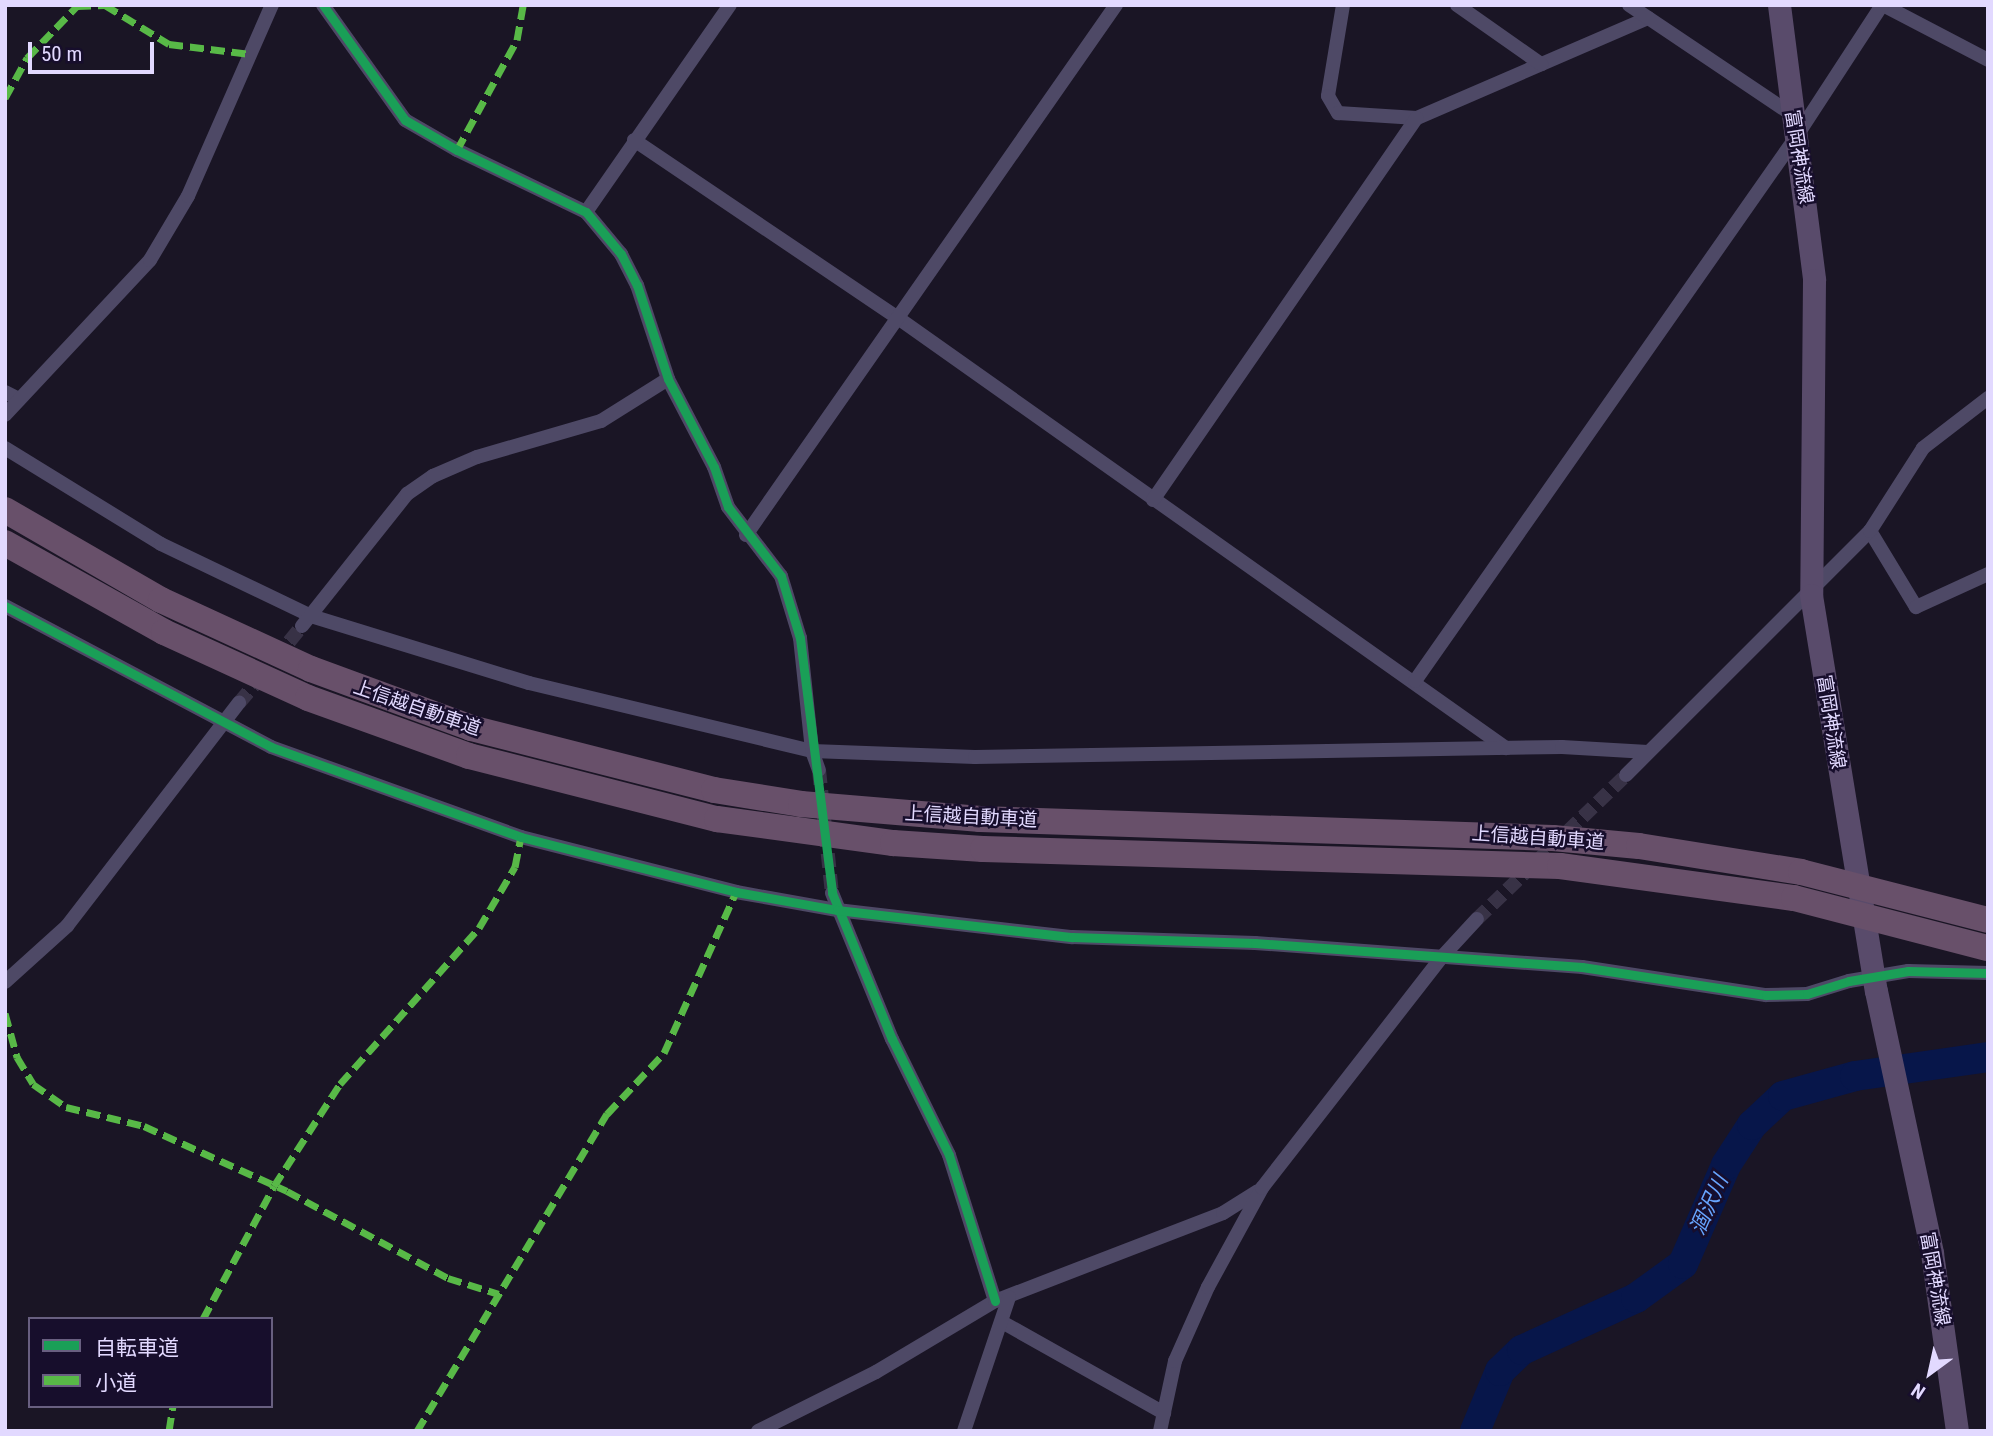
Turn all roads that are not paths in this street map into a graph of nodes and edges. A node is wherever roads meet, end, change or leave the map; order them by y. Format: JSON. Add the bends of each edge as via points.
{"nodes":[{"id":1,"x":272,"y":5,"type":"edge"},
{"id":2,"x":323,"y":5,"type":"edge"},
{"id":3,"x":730,"y":5,"type":"edge"},
{"id":4,"x":1116,"y":5,"type":"edge"},
{"id":5,"x":1343,"y":5,"type":"edge"},
{"id":6,"x":1457,"y":5,"type":"edge"},
{"id":7,"x":1629,"y":5,"type":"edge"},
{"id":8,"x":1779,"y":5,"type":"edge"},
{"id":9,"x":1883,"y":5,"type":"edge"},
{"id":10,"x":1647,"y":18,"type":"junction"},
{"id":11,"x":1988,"y":60,"type":"edge"},
{"id":12,"x":1541,"y":64,"type":"junction"},
{"id":13,"x":1791,"y":114,"type":"junction"},
{"id":14,"x":1417,"y":118,"type":"junction"},
{"id":15,"x":1796,"y":137,"type":"junction"},
{"id":16,"x":634,"y":140,"type":"junction"},
{"id":17,"x":586,"y":212,"type":"junction"},
{"id":18,"x":898,"y":318,"type":"junction"},
{"id":19,"x":668,"y":379,"type":"junction"},
{"id":20,"x":12,"y":396,"type":"edge"},
{"id":21,"x":1988,"y":398,"type":"edge"},
{"id":22,"x":5,"y":415,"type":"edge"},
{"id":23,"x":5,"y":448,"type":"edge"},
{"id":24,"x":1153,"y":500,"type":"junction"},
{"id":25,"x":5,"y":510,"type":"edge"},
{"id":26,"x":1870,"y":531,"type":"junction"},
{"id":27,"x":746,"y":535,"type":"junction"},
{"id":28,"x":5,"y":543,"type":"edge"},
{"id":29,"x":1988,"y":575,"type":"edge"},
{"id":30,"x":1811,"y":595,"type":"junction"},
{"id":31,"x":5,"y":606,"type":"edge"},
{"id":32,"x":307,"y":621,"type":"junction"},
{"id":33,"x":1415,"y":681,"type":"junction"},
{"id":34,"x":239,"y":703,"type":"tunnel mouth"},
{"id":35,"x":222,"y":724,"type":"junction"},
{"id":36,"x":1506,"y":748,"type":"junction"},
{"id":37,"x":812,"y":751,"type":"junction"},
{"id":38,"x":1648,"y":752,"type":"junction"},
{"id":39,"x":819,"y":770,"type":"tunnel mouth"},
{"id":40,"x":1626,"y":775,"type":"tunnel mouth"},
{"id":41,"x":832,"y":892,"type":"tunnel mouth"},
{"id":42,"x":837,"y":910,"type":"junction"},
{"id":43,"x":1477,"y":919,"type":"tunnel mouth"},
{"id":44,"x":1988,"y":920,"type":"edge"},
{"id":45,"x":1988,"y":948,"type":"edge"},
{"id":46,"x":1441,"y":958,"type":"junction"},
{"id":47,"x":1988,"y":973,"type":"edge"},
{"id":48,"x":5,"y":982,"type":"edge"},
{"id":49,"x":1874,"y":984,"type":"junction"},
{"id":50,"x":1262,"y":1188,"type":"junction"},
{"id":51,"x":1002,"y":1299,"type":"junction"},
{"id":52,"x":1002,"y":1322,"type":"junction"},
{"id":53,"x":1164,"y":1413,"type":"junction"},
{"id":54,"x":758,"y":1431,"type":"edge"},
{"id":55,"x":964,"y":1431,"type":"edge"},
{"id":56,"x":1160,"y":1431,"type":"edge"},
{"id":57,"x":1957,"y":1431,"type":"edge"}],
"edges":[{"from":1,"to":20,"type":"street","via":[[188,196],[150,260]]},
{"from":2,"to":17,"type":"street","via":[[405,120]]},
{"from":3,"to":16,"type":"street"},
{"from":4,"to":18,"type":"street"},
{"from":5,"to":14,"type":"street","via":[[1328,96],[1338,113]]},
{"from":6,"to":12,"type":"street"},
{"from":7,"to":10,"type":"street"},
{"from":8,"to":13,"type":"main road","name":"富岡神流線"},
{"from":9,"to":11,"type":"street"},
{"from":9,"to":15,"type":"street"},
{"from":10,"to":12,"type":"street"},
{"from":10,"to":13,"type":"street"},
{"from":12,"to":14,"type":"street"},
{"from":13,"to":15,"type":"main road","name":"富岡神流線"},
{"from":14,"to":24,"type":"street"},
{"from":15,"to":30,"type":"main road","name":"富岡神流線","via":[[1815,290]]},
{"from":15,"to":33,"type":"street"},
{"from":16,"to":17,"type":"street"},
{"from":16,"to":18,"type":"street"},
{"from":17,"to":19,"type":"street","via":[[621,254],[637,285]]},
{"from":18,"to":24,"type":"street"},
{"from":18,"to":27,"type":"street"},
{"from":19,"to":27,"type":"street","via":[[714,467],[727,507]]},
{"from":19,"to":32,"type":"street","via":[[601,421],[477,457],[433,476],[407,494]]},
{"from":20,"to":22,"type":"street"},
{"from":21,"to":26,"type":"street","via":[[1923,448]]},
{"from":23,"to":32,"type":"street","via":[[161,544]]},
{"from":24,"to":33,"type":"street"},
{"from":25,"to":44,"type":"highway","name":"上信越自動車道","bridge":true,"via":[[161,600],[322,674],[533,747],[714,790],[802,804],[980,819],[1553,838],[1639,846],[1801,872]]},
{"from":26,"to":29,"type":"street","via":[[1916,607]]},
{"from":26,"to":30,"type":"street"},
{"from":27,"to":37,"type":"street","via":[[781,576],[800,638]]},
{"from":28,"to":45,"type":"highway","name":"上信越自動車道","bridge":true,"via":[[164,632],[320,703],[469,757],[717,819],[893,843],[983,849],[1546,865],[1794,898]]},
{"from":30,"to":38,"type":"street"},
{"from":30,"to":49,"type":"main road","name":"富岡神流線"},
{"from":31,"to":35,"type":"street"},
{"from":32,"to":37,"type":"street","via":[[529,683]]},
{"from":33,"to":36,"type":"street"},
{"from":34,"to":35,"type":"street"},
{"from":35,"to":42,"type":"street","via":[[271,747],[521,837],[736,892]]},
{"from":35,"to":48,"type":"street","via":[[67,926]]},
{"from":36,"to":37,"type":"street","via":[[975,757]]},
{"from":36,"to":38,"type":"street"},
{"from":37,"to":39,"type":"street"},
{"from":38,"to":40,"type":"street"},
{"from":41,"to":42,"type":"street"},
{"from":42,"to":46,"type":"street","via":[[1072,937],[1255,943]]},
{"from":42,"to":51,"type":"street","via":[[892,1039],[950,1155]]},
{"from":43,"to":46,"type":"street"},
{"from":46,"to":49,"type":"street","via":[[1582,967],[1766,995],[1807,995]]},
{"from":46,"to":50,"type":"street"},
{"from":47,"to":49,"type":"street","via":[[1908,971]]},
{"from":49,"to":57,"type":"main road","name":"富岡神流線","via":[[1932,1253]]},
{"from":50,"to":51,"type":"street","via":[[1223,1213]]},
{"from":50,"to":53,"type":"street","via":[[1208,1287],[1175,1361]]},
{"from":51,"to":52,"type":"street"},
{"from":51,"to":54,"type":"street","via":[[876,1372]]},
{"from":52,"to":53,"type":"street"},
{"from":52,"to":55,"type":"street"},
{"from":53,"to":56,"type":"street"}]}
